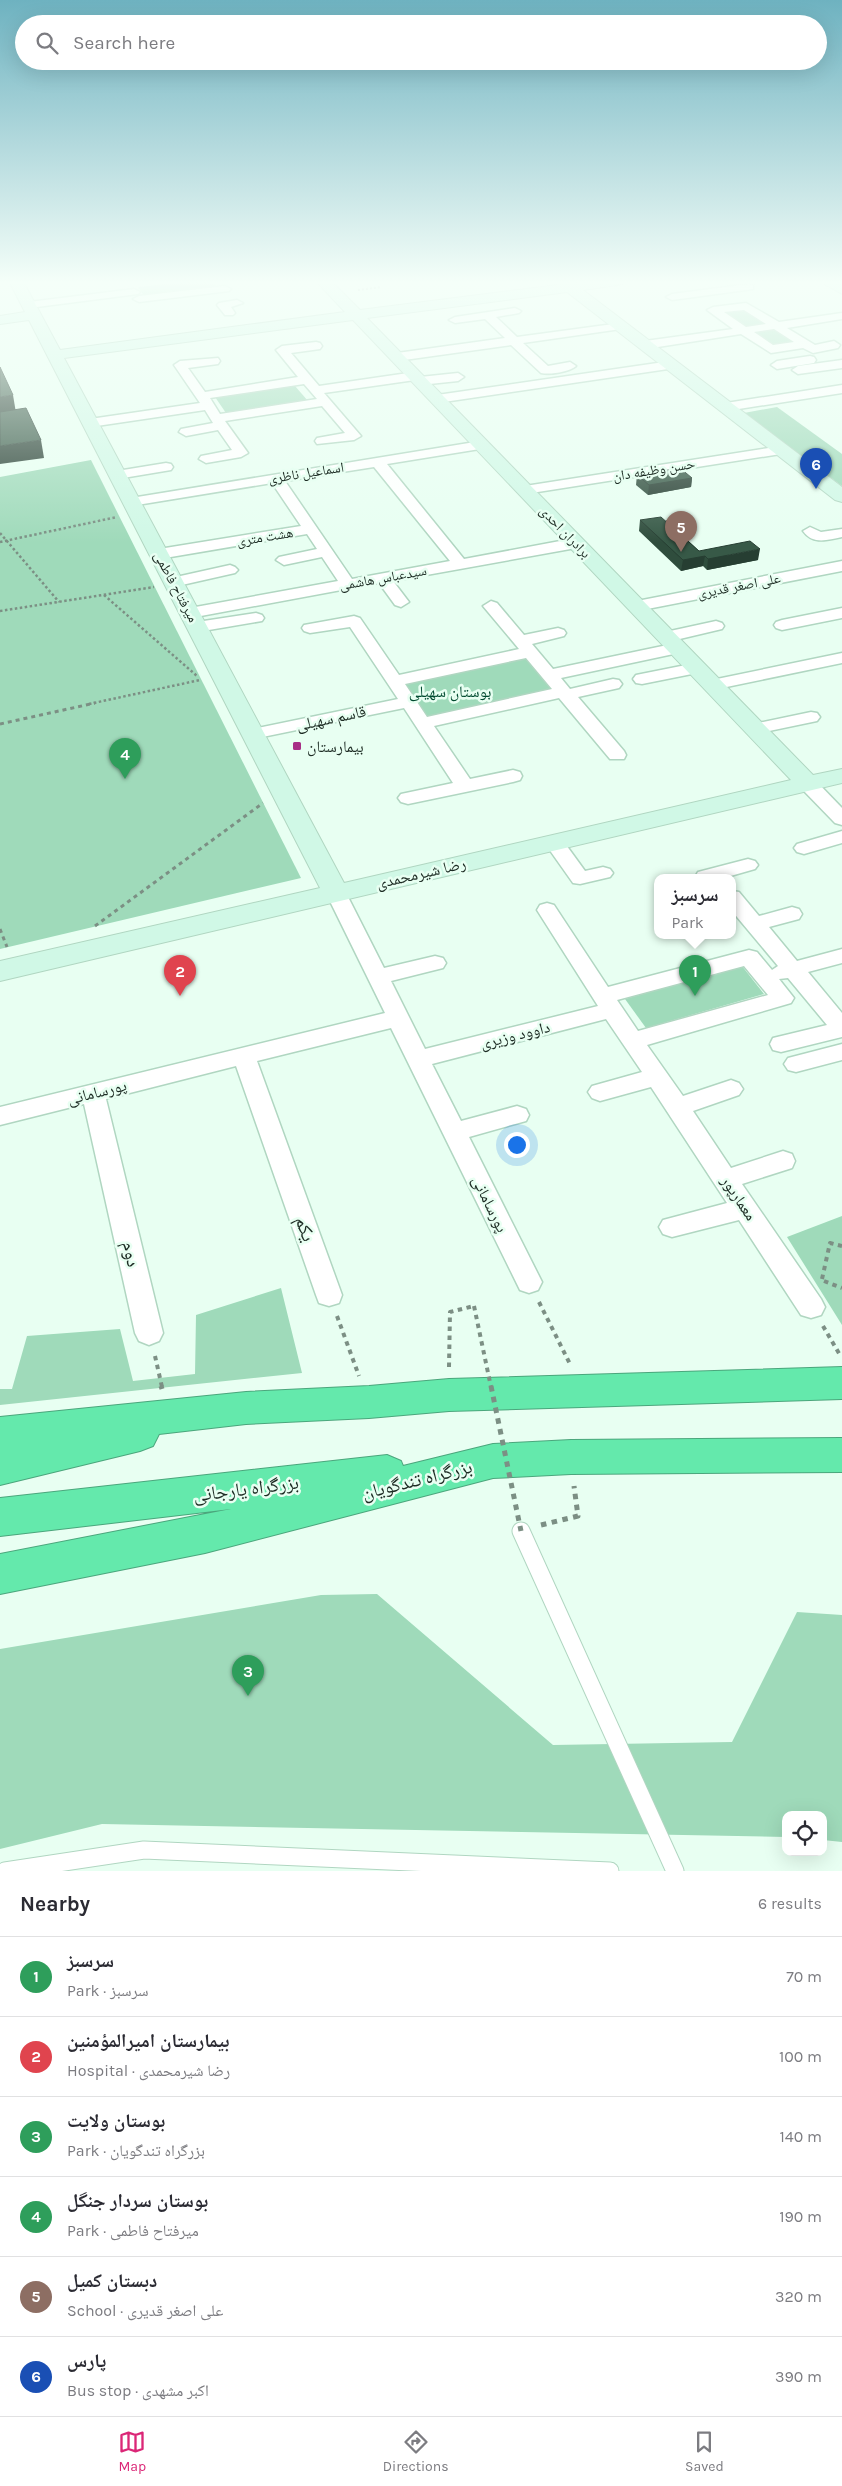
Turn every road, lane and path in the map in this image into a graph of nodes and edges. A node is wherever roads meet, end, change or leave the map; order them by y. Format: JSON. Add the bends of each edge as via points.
{"nodes":[{"id":1,"x":62,"y":368,"type":"edge"},
{"id":2,"x":182,"y":368,"type":"edge"},
{"id":3,"x":297,"y":368,"type":"edge"},
{"id":4,"x":415,"y":368,"type":"edge"},
{"id":5,"x":415,"y":368,"type":"edge"},
{"id":6,"x":543,"y":368,"type":"edge"},
{"id":7,"x":556,"y":368,"type":"edge"},
{"id":8,"x":648,"y":368,"type":"edge"},
{"id":9,"x":675,"y":368,"type":"edge"},
{"id":10,"x":802,"y":368,"type":"edge"},
{"id":11,"x":409,"y":370,"type":"junction"},
{"id":12,"x":798,"y":370,"type":"dead end"},
{"id":13,"x":458,"y":377,"type":"dead end"},
{"id":14,"x":306,"y":380,"type":"junction"},
{"id":15,"x":842,"y":389,"type":"edge"},
{"id":16,"x":316,"y":390,"type":"junction"},
{"id":17,"x":437,"y":399,"type":"junction"},
{"id":18,"x":204,"y":401,"type":"junction"},
{"id":19,"x":325,"y":402,"type":"junction"},
{"id":20,"x":726,"y":407,"type":"junction"},
{"id":21,"x":220,"y":422,"type":"junction"},
{"id":22,"x":90,"y":423,"type":"junction"},
{"id":23,"x":186,"y":432,"type":"dead end"},
{"id":24,"x":322,"y":441,"type":"dead end"},
{"id":25,"x":481,"y":445,"type":"junction"},
{"id":26,"x":782,"y":450,"type":"junction"},
{"id":27,"x":206,"y":458,"type":"dead end"},
{"id":28,"x":378,"y":462,"type":"junction"},
{"id":29,"x":166,"y":467,"type":"dead end"},
{"id":30,"x":117,"y":474,"type":"junction"},
{"id":31,"x":276,"y":478,"type":"junction"},
{"id":32,"x":525,"y":490,"type":"junction"},
{"id":33,"x":842,"y":496,"type":"edge"},
{"id":34,"x":134,"y":507,"type":"junction"},
{"id":35,"x":310,"y":529,"type":"junction"},
{"id":36,"x":0,"y":533,"type":"edge"},
{"id":37,"x":842,"y":533,"type":"edge"},
{"id":38,"x":818,"y":537,"type":"dead end"},
{"id":39,"x":5,"y":541,"type":"junction"},
{"id":40,"x":0,"y":542,"type":"edge"},
{"id":41,"x":576,"y":543,"type":"junction"},
{"id":42,"x":326,"y":552,"type":"junction"},
{"id":43,"x":159,"y":554,"type":"junction"},
{"id":44,"x":284,"y":560,"type":"dead end"},
{"id":45,"x":460,"y":564,"type":"junction"},
{"id":46,"x":842,"y":566,"type":"edge"},
{"id":47,"x":230,"y":570,"type":"dead end"},
{"id":48,"x":383,"y":578,"type":"junction"},
{"id":49,"x":164,"y":584,"type":"junction"},
{"id":50,"x":348,"y":584,"type":"junction"},
{"id":51,"x":104,"y":595,"type":"junction"},
{"id":52,"x":59,"y":602,"type":"junction"},
{"id":53,"x":401,"y":602,"type":"dead end"},
{"id":54,"x":491,"y":606,"type":"dead end"},
{"id":55,"x":637,"y":606,"type":"junction"},
{"id":56,"x":0,"y":611,"type":"edge"},
{"id":57,"x":835,"y":614,"type":"edge"},
{"id":58,"x":256,"y":618,"type":"dead end"},
{"id":59,"x":194,"y":620,"type":"junction"},
{"id":60,"x":782,"y":625,"type":"dead end"},
{"id":61,"x":716,"y":626,"type":"dead end"},
{"id":62,"x":310,"y":628,"type":"dead end"},
{"id":63,"x":842,"y":628,"type":"edge"},
{"id":64,"x":558,"y":633,"type":"dead end"},
{"id":65,"x":672,"y":642,"type":"junction"},
{"id":66,"x":525,"y":646,"type":"junction"},
{"id":67,"x":842,"y":658,"type":"edge"},
{"id":68,"x":696,"y":668,"type":"junction"},
{"id":69,"x":549,"y":674,"type":"junction"},
{"id":70,"x":222,"y":675,"type":"junction"},
{"id":71,"x":642,"y":679,"type":"dead end"},
{"id":72,"x":201,"y":680,"type":"junction"},
{"id":73,"x":394,"y":680,"type":"junction"},
{"id":74,"x":613,"y":684,"type":"dead end"},
{"id":75,"x":712,"y":685,"type":"junction"},
{"id":76,"x":565,"y":693,"type":"junction"},
{"id":77,"x":408,"y":702,"type":"junction"},
{"id":78,"x":811,"y":717,"type":"dead end"},
{"id":79,"x":422,"y":723,"type":"junction"},
{"id":80,"x":0,"y":724,"type":"edge"},
{"id":81,"x":755,"y":729,"type":"junction"},
{"id":82,"x":253,"y":734,"type":"junction"},
{"id":83,"x":617,"y":755,"type":"dead end"},
{"id":84,"x":513,"y":776,"type":"dead end"},
{"id":85,"x":842,"y":776,"type":"edge"},
{"id":86,"x":808,"y":784,"type":"junction"},
{"id":87,"x":465,"y":786,"type":"junction"},
{"id":88,"x":282,"y":789,"type":"junction"},
{"id":89,"x":408,"y":798,"type":"dead end"},
{"id":90,"x":842,"y":819,"type":"edge"},
{"id":91,"x":842,"y":838,"type":"edge"},
{"id":92,"x":554,"y":842,"type":"junction"},
{"id":93,"x":804,"y":848,"type":"dead end"},
{"id":94,"x":748,"y":865,"type":"dead end"},
{"id":95,"x":603,"y":873,"type":"dead end"},
{"id":96,"x":719,"y":874,"type":"edge"},
{"id":97,"x":336,"y":892,"type":"junction"},
{"id":98,"x":736,"y":902,"type":"edge"},
{"id":99,"x":547,"y":910,"type":"dead end"},
{"id":100,"x":792,"y":914,"type":"dead end"},
{"id":101,"x":754,"y":924,"type":"junction"},
{"id":102,"x":94,"y":927,"type":"dead end"},
{"id":103,"x":0,"y":929,"type":"edge"},
{"id":104,"x":842,"y":956,"type":"edge"},
{"id":105,"x":3,"y":959,"type":"edge"},
{"id":106,"x":435,"y":963,"type":"dead end"},
{"id":107,"x":792,"y":969,"type":"junction"},
{"id":108,"x":765,"y":976,"type":"junction"},
{"id":109,"x":378,"y":977,"type":"junction"},
{"id":110,"x":608,"y":1003,"type":"junction"},
{"id":111,"x":398,"y":1018,"type":"junction"},
{"id":112,"x":842,"y":1029,"type":"edge"},
{"id":113,"x":633,"y":1040,"type":"junction"},
{"id":114,"x":781,"y":1044,"type":"dead end"},
{"id":115,"x":842,"y":1052,"type":"edge"},
{"id":116,"x":244,"y":1056,"type":"junction"},
{"id":117,"x":419,"y":1060,"type":"junction"},
{"id":118,"x":796,"y":1064,"type":"dead end"},
{"id":119,"x":658,"y":1077,"type":"junction"},
{"id":120,"x":731,"y":1089,"type":"dead end"},
{"id":121,"x":600,"y":1092,"type":"dead end"},
{"id":122,"x":93,"y":1093,"type":"junction"},
{"id":123,"x":678,"y":1107,"type":"junction"},
{"id":124,"x":517,"y":1115,"type":"dead end"},
{"id":125,"x":0,"y":1116,"type":"edge"},
{"id":126,"x":455,"y":1132,"type":"junction"},
{"id":127,"x":783,"y":1160,"type":"dead end"},
{"id":128,"x":726,"y":1179,"type":"junction"},
{"id":129,"x":746,"y":1208,"type":"junction"},
{"id":130,"x":672,"y":1227,"type":"dead end"},
{"id":131,"x":842,"y":1246,"type":"edge"},
{"id":132,"x":529,"y":1282,"type":"joint"},
{"id":133,"x":842,"y":1288,"type":"edge"},
{"id":134,"x":329,"y":1295,"type":"joint"},
{"id":135,"x":811,"y":1307,"type":"joint"},
{"id":136,"x":149,"y":1333,"type":"joint"},
{"id":137,"x":842,"y":1358,"type":"edge"},
{"id":138,"x":842,"y":1383,"type":"edge"},
{"id":139,"x":583,"y":1390,"type":"junction"},
{"id":140,"x":449,"y":1395,"type":"junction"},
{"id":141,"x":369,"y":1402,"type":"junction"},
{"id":142,"x":246,"y":1408,"type":"junction"},
{"id":143,"x":166,"y":1416,"type":"junction"},
{"id":144,"x":0,"y":1434,"type":"edge"},
{"id":145,"x":842,"y":1455,"type":"edge"},
{"id":146,"x":493,"y":1461,"type":"junction"},
{"id":147,"x":0,"y":1467,"type":"edge"},
{"id":148,"x":578,"y":1516,"type":"dead end"},
{"id":149,"x":0,"y":1517,"type":"edge"},
{"id":150,"x":521,"y":1530,"type":"junction"},
{"id":151,"x":0,"y":1574,"type":"edge"},
{"id":152,"x":5,"y":1871,"type":"edge"},
{"id":153,"x":610,"y":1871,"type":"edge"},
{"id":154,"x":675,"y":1871,"type":"edge"}],
"edges":[{"from":1,"to":22,"type":"street","name":"میرفتاح فاطمی"},
{"from":2,"to":18,"type":"street"},
{"from":3,"to":14,"type":"street"},
{"from":4,"to":11,"type":"street"},
{"from":5,"to":11,"type":"street"},
{"from":6,"to":7,"type":"street"},
{"from":8,"to":17,"type":"street"},
{"from":9,"to":20,"type":"street"},
{"from":10,"to":12,"type":"street"},
{"from":11,"to":13,"type":"street"},
{"from":11,"to":16,"type":"street"},
{"from":11,"to":17,"type":"street","name":"برادران احدی"},
{"from":14,"to":16,"type":"street"},
{"from":14,"to":18,"type":"street"},
{"from":15,"to":20,"type":"street"},
{"from":16,"to":19,"type":"street"},
{"from":17,"to":25,"type":"street","name":"برادران احدی"},
{"from":18,"to":21,"type":"street"},
{"from":18,"to":22,"type":"street"},
{"from":19,"to":21,"type":"street"},
{"from":19,"to":24,"type":"street","via":[[354,436]]},
{"from":20,"to":26,"type":"street"},
{"from":21,"to":23,"type":"street"},
{"from":21,"to":27,"type":"street","via":[[241,453]]},
{"from":22,"to":30,"type":"street","name":"میرفتاح فاطمی"},
{"from":25,"to":28,"type":"street","name":"اسماعیل ناظری"},
{"from":25,"to":32,"type":"street","name":"برادران احدی"},
{"from":26,"to":32,"type":"street","name":"حسن وظیفه دان"},
{"from":26,"to":33,"type":"street"},
{"from":28,"to":31,"type":"street","name":"اسماعیل ناظری"},
{"from":28,"to":45,"type":"street"},
{"from":29,"to":30,"type":"street"},
{"from":30,"to":34,"type":"street","name":"میرفتاح فاطمی"},
{"from":31,"to":34,"type":"street","name":"اسماعیل ناظری"},
{"from":31,"to":35,"type":"street","name":"هشت متری"},
{"from":32,"to":41,"type":"street","name":"برادران احدی"},
{"from":34,"to":39,"type":"path"},
{"from":34,"to":43,"type":"street","name":"میرفتاح فاطمی"},
{"from":35,"to":42,"type":"street"},
{"from":35,"to":43,"type":"street","name":"هشت متری"},
{"from":36,"to":39,"type":"path"},
{"from":37,"to":38,"type":"street"},
{"from":39,"to":40,"type":"path"},
{"from":39,"to":52,"type":"path"},
{"from":41,"to":45,"type":"street","name":"سیدعباس هاشمی"},
{"from":41,"to":55,"type":"street","name":"برادران احدی"},
{"from":42,"to":44,"type":"street"},
{"from":42,"to":50,"type":"street"},
{"from":43,"to":49,"type":"street","name":"میرفتاح فاطمی"},
{"from":45,"to":48,"type":"street","name":"سیدعباس هاشمی"},
{"from":46,"to":55,"type":"street","name":"علی اصغر قدیری"},
{"from":47,"to":49,"type":"street"},
{"from":48,"to":50,"type":"street","name":"سیدعباس هاشمی"},
{"from":48,"to":53,"type":"street"},
{"from":49,"to":51,"type":"path"},
{"from":49,"to":59,"type":"street","name":"میرفتاح فاطمی"},
{"from":50,"to":59,"type":"street","name":"سیدعباس هاشمی"},
{"from":51,"to":52,"type":"path"},
{"from":51,"to":72,"type":"path"},
{"from":52,"to":56,"type":"path"},
{"from":54,"to":66,"type":"street"},
{"from":55,"to":65,"type":"street","name":"برادران احدی"},
{"from":57,"to":60,"type":"street"},
{"from":57,"to":63,"type":"street"},
{"from":58,"to":59,"type":"street"},
{"from":59,"to":70,"type":"street","name":"میرفتاح فاطمی"},
{"from":61,"to":65,"type":"street"},
{"from":62,"to":73,"type":"street","via":[[354,620]]},
{"from":64,"to":66,"type":"street"},
{"from":65,"to":68,"type":"street","name":"برادران احدی"},
{"from":65,"to":69,"type":"street"},
{"from":66,"to":69,"type":"street"},
{"from":66,"to":73,"type":"street"},
{"from":67,"to":75,"type":"street"},
{"from":68,"to":71,"type":"street"},
{"from":68,"to":75,"type":"street","name":"برادران احدی"},
{"from":69,"to":76,"type":"street"},
{"from":70,"to":72,"type":"path"},
{"from":70,"to":82,"type":"street","name":"میرفتاح فاطمی"},
{"from":72,"to":80,"type":"path"},
{"from":73,"to":77,"type":"street"},
{"from":74,"to":76,"type":"street"},
{"from":75,"to":81,"type":"street","name":"برادران احدی"},
{"from":76,"to":79,"type":"street"},
{"from":76,"to":83,"type":"street"},
{"from":77,"to":79,"type":"street"},
{"from":77,"to":82,"type":"street","name":"قاسم سهیلی"},
{"from":78,"to":81,"type":"street"},
{"from":79,"to":87,"type":"street"},
{"from":81,"to":86,"type":"street","name":"برادران احدی"},
{"from":82,"to":88,"type":"street","name":"میرفتاح فاطمی"},
{"from":84,"to":87,"type":"street"},
{"from":85,"to":86,"type":"street","name":"رضا شیرمحمدی"},
{"from":86,"to":90,"type":"street"},
{"from":86,"to":92,"type":"street","name":"رضا شیرمحمدی"},
{"from":87,"to":89,"type":"street"},
{"from":88,"to":97,"type":"street","name":"میرفتاح فاطمی"},
{"from":88,"to":102,"type":"path"},
{"from":91,"to":93,"type":"street"},
{"from":92,"to":95,"type":"street","via":[[580,878]]},
{"from":92,"to":97,"type":"street","name":"رضا شیرمحمدی"},
{"from":94,"to":96,"type":"street"},
{"from":97,"to":105,"type":"street","name":"رضا شیرمحمدی"},
{"from":97,"to":109,"type":"street","name":"پورسامانی"},
{"from":98,"to":101,"type":"street"},
{"from":99,"to":110,"type":"street","name":"معمارپور"},
{"from":100,"to":101,"type":"street"},
{"from":101,"to":107,"type":"street"},
{"from":103,"to":105,"type":"path"},
{"from":104,"to":107,"type":"street"},
{"from":106,"to":109,"type":"street"},
{"from":107,"to":108,"type":"street"},
{"from":107,"to":112,"type":"street"},
{"from":108,"to":110,"type":"street","name":"داوود وزیری","via":[[750,957]]},
{"from":108,"to":113,"type":"street","via":[[783,998]]},
{"from":109,"to":111,"type":"street","name":"پورسامانی"},
{"from":110,"to":113,"type":"street","name":"معمارپور"},
{"from":110,"to":117,"type":"street","name":"داوود وزیری"},
{"from":111,"to":116,"type":"street","name":"پورسامانی"},
{"from":111,"to":117,"type":"street","name":"پورسامانی"},
{"from":112,"to":114,"type":"street"},
{"from":113,"to":119,"type":"street","name":"معمارپور"},
{"from":115,"to":118,"type":"street"},
{"from":116,"to":122,"type":"street","name":"پورسامانی"},
{"from":116,"to":134,"type":"street","name":"یکم"},
{"from":117,"to":126,"type":"street","name":"پورسامانی"},
{"from":119,"to":121,"type":"street"},
{"from":119,"to":123,"type":"street","name":"معمارپور"},
{"from":120,"to":123,"type":"street"},
{"from":122,"to":125,"type":"street","name":"پورسامانی"},
{"from":122,"to":136,"type":"street","name":"دوم"},
{"from":123,"to":128,"type":"street","name":"معمارپور"},
{"from":124,"to":126,"type":"street"},
{"from":126,"to":132,"type":"street","name":"پورسامانی"},
{"from":127,"to":128,"type":"street"},
{"from":128,"to":129,"type":"street","name":"معمارپور"},
{"from":129,"to":130,"type":"street"},
{"from":129,"to":135,"type":"street","name":"معمارپور"},
{"from":131,"to":133,"type":"path","via":[[830,1243],[822,1280]]},
{"from":132,"to":139,"type":"path"},
{"from":134,"to":141,"type":"path"},
{"from":135,"to":137,"type":"path"},
{"from":136,"to":143,"type":"path"},
{"from":138,"to":139,"type":"highway"},
{"from":139,"to":140,"type":"highway"},
{"from":140,"to":141,"type":"highway"},
{"from":140,"to":150,"type":"path","bridge":true,"via":[[450,1312],[474,1306]]},
{"from":141,"to":142,"type":"highway"},
{"from":142,"to":143,"type":"highway"},
{"from":142,"to":147,"type":"highway"},
{"from":143,"to":144,"type":"highway"},
{"from":145,"to":146,"type":"highway","name":"بزرگراه تندگویان","via":[[571,1456]]},
{"from":146,"to":149,"type":"highway","name":"بزرگراه یارجانی"},
{"from":146,"to":151,"type":"highway","name":"بزرگراه تندگویان","via":[[205,1534]]},
{"from":148,"to":150,"type":"path"},
{"from":150,"to":154,"type":"lane"},
{"from":152,"to":153,"type":"lane","via":[[144,1850]]}]}
